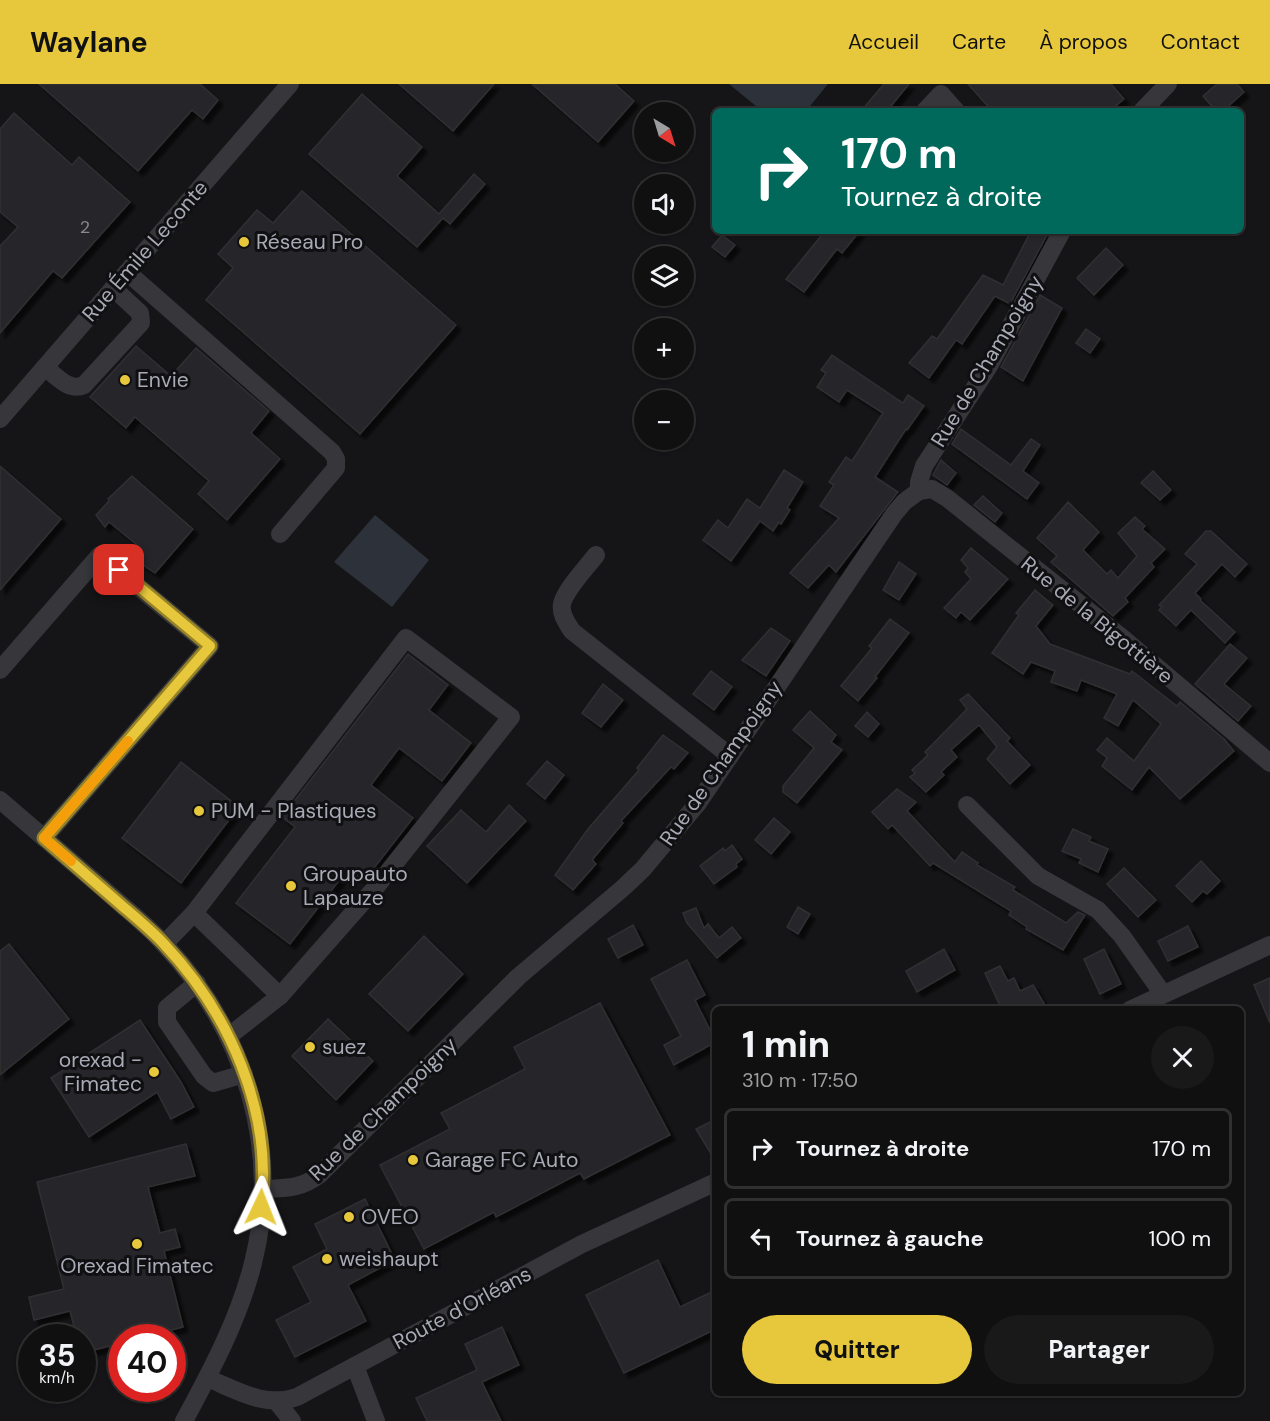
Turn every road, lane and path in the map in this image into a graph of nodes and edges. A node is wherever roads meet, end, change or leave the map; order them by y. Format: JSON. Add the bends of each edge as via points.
{"nodes":[{"id":1,"x":290,"y":84,"type":"edge"},
{"id":2,"x":1168,"y":84,"type":"edge"},
{"id":3,"x":928,"y":108,"type":"edge"},
{"id":4,"x":953,"y":108,"type":"edge"},
{"id":5,"x":1145,"y":108,"type":"edge"},
{"id":6,"x":1060,"y":234,"type":"edge"},
{"id":7,"x":127,"y":272,"type":"junction"},
{"id":8,"x":113,"y":288,"type":"junction"},
{"id":9,"x":45,"y":367,"type":"junction"},
{"id":10,"x":0,"y":419,"type":"edge"},
{"id":11,"x":919,"y":491,"type":"junction"},
{"id":12,"x":280,"y":534,"type":"dead end"},
{"id":13,"x":596,"y":555,"type":"dead end"},
{"id":14,"x":0,"y":670,"type":"edge"},
{"id":15,"x":730,"y":756,"type":"junction"},
{"id":16,"x":1270,"y":763,"type":"edge"},
{"id":17,"x":0,"y":800,"type":"edge"},
{"id":18,"x":967,"y":805,"type":"dead end"},
{"id":19,"x":44,"y":838,"type":"junction"},
{"id":20,"x":194,"y":913,"type":"junction"},
{"id":21,"x":164,"y":944,"type":"junction"},
{"id":22,"x":1270,"y":945,"type":"edge"},
{"id":23,"x":197,"y":983,"type":"junction"},
{"id":24,"x":1163,"y":994,"type":"junction"},
{"id":25,"x":280,"y":996,"type":"junction"},
{"id":26,"x":1138,"y":1006,"type":"edge"},
{"id":27,"x":229,"y":1036,"type":"junction"},
{"id":28,"x":244,"y":1074,"type":"junction"},
{"id":29,"x":712,"y":1184,"type":"edge"},
{"id":30,"x":264,"y":1189,"type":"junction"},
{"id":31,"x":355,"y":1366,"type":"junction"},
{"id":32,"x":207,"y":1378,"type":"junction"},
{"id":33,"x":277,"y":1402,"type":"junction"},
{"id":34,"x":184,"y":1421,"type":"edge"},
{"id":35,"x":292,"y":1421,"type":"edge"},
{"id":36,"x":376,"y":1421,"type":"edge"}],
"edges":[{"from":1,"to":7,"type":"street","name":"Rue Émile Leconte"},
{"from":2,"to":5,"type":"street"},
{"from":3,"to":4,"type":"street","via":[[941,94]]},
{"from":6,"to":11,"type":"street","name":"Rue de Champoigny","via":[[989,366],[924,466]]},
{"from":7,"to":8,"type":"street","name":"Rue Émile Leconte"},
{"from":7,"to":12,"type":"street","via":[[332,452],[336,468]]},
{"from":8,"to":9,"type":"street","name":"Rue Émile Leconte"},
{"from":8,"to":9,"type":"street","via":[[140,313],[141,323],[84,385],[68,386]]},
{"from":9,"to":10,"type":"street","name":"Rue Émile Leconte"},
{"from":11,"to":15,"type":"street","name":"Rue de Champoigny","via":[[894,513]]},
{"from":11,"to":16,"type":"street","name":"Rue de la Bigottière","via":[[932,489],[947,498],[1125,640]]},
{"from":13,"to":15,"type":"street","via":[[562,605],[572,631]]},
{"from":14,"to":19,"type":"street","via":[[100,555],[210,646]]},
{"from":15,"to":30,"type":"street","name":"Rue de Champoigny","via":[[687,818],[643,869],[518,977],[319,1175],[299,1187]]},
{"from":17,"to":19,"type":"street"},
{"from":18,"to":24,"type":"street","via":[[1038,876],[1098,910],[1122,936]]},
{"from":19,"to":21,"type":"street"},
{"from":20,"to":21,"type":"street"},
{"from":20,"to":25,"type":"street"},
{"from":20,"to":25,"type":"street","via":[[406,638],[511,717],[376,887]]},
{"from":21,"to":23,"type":"street"},
{"from":22,"to":24,"type":"street"},
{"from":23,"to":27,"type":"street"},
{"from":23,"to":28,"type":"street","via":[[168,1008],[167,1022],[213,1083]]},
{"from":24,"to":26,"type":"street"},
{"from":25,"to":27,"type":"street"},
{"from":27,"to":28,"type":"street"},
{"from":28,"to":30,"type":"street","via":[[258,1126]]},
{"from":29,"to":31,"type":"street","name":"Route d'Orléans","via":[[582,1244]]},
{"from":30,"to":32,"type":"street","via":[[248,1280],[227,1338]]},
{"from":31,"to":33,"type":"street","name":"Route d'Orléans","via":[[305,1393]]},
{"from":31,"to":36,"type":"street"},
{"from":32,"to":33,"type":"street","via":[[261,1400]]},
{"from":32,"to":34,"type":"street"},
{"from":33,"to":35,"type":"street"}]}
